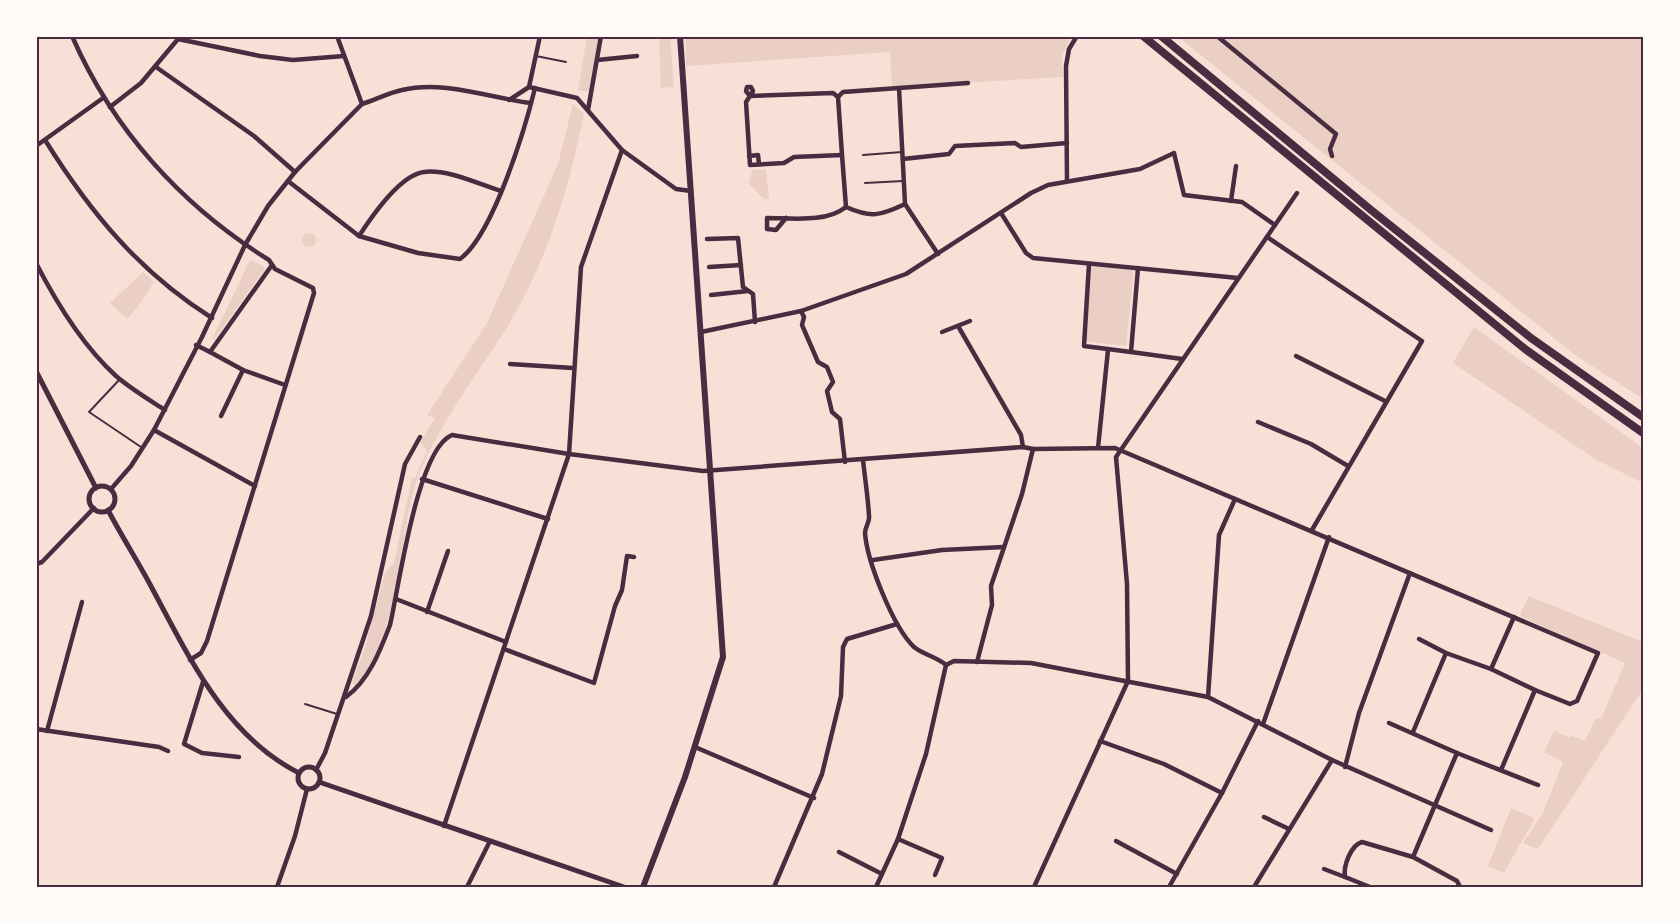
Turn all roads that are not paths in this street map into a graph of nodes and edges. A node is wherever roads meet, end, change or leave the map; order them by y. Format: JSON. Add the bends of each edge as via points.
{"nodes":[{"id":1,"x":72,"y":36,"type":"edge"},
{"id":2,"x":337,"y":36,"type":"edge"},
{"id":3,"x":540,"y":36,"type":"edge"},
{"id":4,"x":601,"y":36,"type":"edge"},
{"id":5,"x":680,"y":36,"type":"edge"},
{"id":6,"x":1077,"y":36,"type":"edge"},
{"id":7,"x":1143,"y":36,"type":"edge"},
{"id":8,"x":1161,"y":36,"type":"edge"},
{"id":9,"x":1217,"y":36,"type":"edge"},
{"id":10,"x":344,"y":56,"type":"junction"},
{"id":11,"x":536,"y":56,"type":"junction"},
{"id":12,"x":637,"y":56,"type":"dead end"},
{"id":13,"x":597,"y":60,"type":"junction"},
{"id":14,"x":566,"y":62,"type":"dead end"},
{"id":15,"x":156,"y":67,"type":"junction"},
{"id":16,"x":968,"y":83,"type":"dead end"},
{"id":17,"x":529,"y":87,"type":"junction"},
{"id":18,"x":535,"y":88,"type":"junction"},
{"id":19,"x":899,"y":88,"type":"junction"},
{"id":20,"x":838,"y":97,"type":"junction"},
{"id":21,"x":103,"y":98,"type":"junction"},
{"id":22,"x":509,"y":100,"type":"junction"},
{"id":23,"x":531,"y":103,"type":"junction"},
{"id":24,"x":362,"y":105,"type":"junction"},
{"id":25,"x":110,"y":107,"type":"junction"},
{"id":26,"x":588,"y":110,"type":"junction"},
{"id":27,"x":45,"y":140,"type":"junction"},
{"id":28,"x":1067,"y":143,"type":"junction"},
{"id":29,"x":36,"y":146,"type":"edge"},
{"id":30,"x":622,"y":150,"type":"junction"},
{"id":31,"x":902,"y":152,"type":"junction"},
{"id":32,"x":842,"y":155,"type":"junction"},
{"id":33,"x":863,"y":155,"type":"dead end"},
{"id":34,"x":749,"y":156,"type":"junction"},
{"id":35,"x":1332,"y":156,"type":"dead end"},
{"id":36,"x":903,"y":159,"type":"junction"},
{"id":37,"x":759,"y":164,"type":"junction"},
{"id":38,"x":1236,"y":166,"type":"dead end"},
{"id":39,"x":295,"y":172,"type":"junction"},
{"id":40,"x":288,"y":181,"type":"junction"},
{"id":41,"x":903,"y":181,"type":"junction"},
{"id":42,"x":1067,"y":182,"type":"junction"},
{"id":43,"x":865,"y":183,"type":"dead end"},
{"id":44,"x":691,"y":190,"type":"junction"},
{"id":45,"x":501,"y":191,"type":"junction"},
{"id":46,"x":1297,"y":193,"type":"dead end"},
{"id":47,"x":1231,"y":201,"type":"junction"},
{"id":48,"x":905,"y":204,"type":"junction"},
{"id":49,"x":846,"y":207,"type":"junction"},
{"id":50,"x":1001,"y":213,"type":"junction"},
{"id":51,"x":786,"y":218,"type":"dead end"},
{"id":52,"x":1275,"y":225,"type":"junction"},
{"id":53,"x":359,"y":236,"type":"junction"},
{"id":54,"x":1267,"y":237,"type":"junction"},
{"id":55,"x":707,"y":239,"type":"dead end"},
{"id":56,"x":245,"y":245,"type":"junction"},
{"id":57,"x":938,"y":254,"type":"junction"},
{"id":58,"x":36,"y":263,"type":"edge"},
{"id":59,"x":1089,"y":264,"type":"junction"},
{"id":60,"x":272,"y":265,"type":"junction"},
{"id":61,"x":741,"y":265,"type":"junction"},
{"id":62,"x":710,"y":267,"type":"dead end"},
{"id":63,"x":1138,"y":268,"type":"junction"},
{"id":64,"x":1238,"y":278,"type":"junction"},
{"id":65,"x":748,"y":291,"type":"junction"},
{"id":66,"x":711,"y":295,"type":"dead end"},
{"id":67,"x":801,"y":311,"type":"junction"},
{"id":68,"x":212,"y":318,"type":"junction"},
{"id":69,"x":970,"y":321,"type":"dead end"},
{"id":70,"x":755,"y":322,"type":"junction"},
{"id":71,"x":958,"y":326,"type":"junction"},
{"id":72,"x":701,"y":332,"type":"junction"},
{"id":73,"x":942,"y":332,"type":"dead end"},
{"id":74,"x":196,"y":345,"type":"junction"},
{"id":75,"x":1108,"y":350,"type":"junction"},
{"id":76,"x":210,"y":352,"type":"junction"},
{"id":77,"x":1131,"y":352,"type":"junction"},
{"id":78,"x":1296,"y":356,"type":"dead end"},
{"id":79,"x":1182,"y":359,"type":"junction"},
{"id":80,"x":510,"y":364,"type":"dead end"},
{"id":81,"x":573,"y":368,"type":"junction"},
{"id":82,"x":243,"y":370,"type":"junction"},
{"id":83,"x":36,"y":371,"type":"edge"},
{"id":84,"x":120,"y":379,"type":"junction"},
{"id":85,"x":285,"y":385,"type":"junction"},
{"id":86,"x":1384,"y":401,"type":"junction"},
{"id":87,"x":165,"y":410,"type":"junction"},
{"id":88,"x":221,"y":416,"type":"dead end"},
{"id":89,"x":1643,"y":417,"type":"edge"},
{"id":90,"x":1258,"y":422,"type":"dead end"},
{"id":91,"x":154,"y":430,"type":"junction"},
{"id":92,"x":1643,"y":433,"type":"edge"},
{"id":93,"x":420,"y":437,"type":"dead end"},
{"id":94,"x":1023,"y":447,"type":"junction"},
{"id":95,"x":142,"y":448,"type":"junction"},
{"id":96,"x":1098,"y":448,"type":"junction"},
{"id":97,"x":1033,"y":449,"type":"junction"},
{"id":98,"x":1119,"y":450,"type":"junction"},
{"id":99,"x":569,"y":454,"type":"junction"},
{"id":100,"x":863,"y":460,"type":"junction"},
{"id":101,"x":845,"y":462,"type":"junction"},
{"id":102,"x":1348,"y":466,"type":"junction"},
{"id":103,"x":711,"y":470,"type":"junction"},
{"id":104,"x":422,"y":479,"type":"junction"},
{"id":105,"x":255,"y":486,"type":"junction"},
{"id":106,"x":96,"y":488,"type":"junction"},
{"id":107,"x":111,"y":489,"type":"junction"},
{"id":108,"x":1234,"y":499,"type":"junction"},
{"id":109,"x":94,"y":508,"type":"junction"},
{"id":110,"x":108,"y":510,"type":"junction"},
{"id":111,"x":548,"y":519,"type":"junction"},
{"id":112,"x":1311,"y":530,"type":"junction"},
{"id":113,"x":1329,"y":537,"type":"junction"},
{"id":114,"x":1004,"y":547,"type":"junction"},
{"id":115,"x":448,"y":551,"type":"dead end"},
{"id":116,"x":634,"y":557,"type":"dead end"},
{"id":117,"x":873,"y":560,"type":"junction"},
{"id":118,"x":36,"y":564,"type":"edge"},
{"id":119,"x":1410,"y":573,"type":"junction"},
{"id":120,"x":396,"y":599,"type":"junction"},
{"id":121,"x":82,"y":602,"type":"dead end"},
{"id":122,"x":427,"y":612,"type":"junction"},
{"id":123,"x":1514,"y":617,"type":"junction"},
{"id":124,"x":897,"y":624,"type":"junction"},
{"id":125,"x":1419,"y":639,"type":"dead end"},
{"id":126,"x":506,"y":642,"type":"junction"},
{"id":127,"x":504,"y":649,"type":"junction"},
{"id":128,"x":1446,"y":653,"type":"junction"},
{"id":129,"x":190,"y":660,"type":"junction"},
{"id":130,"x":977,"y":662,"type":"junction"},
{"id":131,"x":946,"y":665,"type":"junction"},
{"id":132,"x":1491,"y":669,"type":"junction"},
{"id":133,"x":1128,"y":681,"type":"junction"},
{"id":134,"x":203,"y":682,"type":"junction"},
{"id":135,"x":1535,"y":690,"type":"junction"},
{"id":136,"x":346,"y":696,"type":"junction"},
{"id":137,"x":1208,"y":697,"type":"junction"},
{"id":138,"x":305,"y":705,"type":"dead end"},
{"id":139,"x":339,"y":714,"type":"junction"},
{"id":140,"x":1261,"y":722,"type":"junction"},
{"id":141,"x":1389,"y":723,"type":"dead end"},
{"id":142,"x":36,"y":729,"type":"edge"},
{"id":143,"x":47,"y":731,"type":"junction"},
{"id":144,"x":1413,"y":732,"type":"junction"},
{"id":145,"x":1100,"y":741,"type":"junction"},
{"id":146,"x":695,"y":747,"type":"junction"},
{"id":147,"x":168,"y":751,"type":"dead end"},
{"id":148,"x":1457,"y":753,"type":"junction"},
{"id":149,"x":239,"y":757,"type":"dead end"},
{"id":150,"x":1332,"y":760,"type":"junction"},
{"id":151,"x":1345,"y":767,"type":"junction"},
{"id":152,"x":316,"y":770,"type":"junction"},
{"id":153,"x":1501,"y":770,"type":"junction"},
{"id":154,"x":299,"y":773,"type":"junction"},
{"id":155,"x":319,"y":782,"type":"junction"},
{"id":156,"x":1538,"y":785,"type":"dead end"},
{"id":157,"x":307,"y":789,"type":"junction"},
{"id":158,"x":1222,"y":793,"type":"junction"},
{"id":159,"x":814,"y":798,"type":"junction"},
{"id":160,"x":1434,"y":806,"type":"junction"},
{"id":161,"x":1264,"y":817,"type":"dead end"},
{"id":162,"x":444,"y":826,"type":"junction"},
{"id":163,"x":1289,"y":829,"type":"junction"},
{"id":164,"x":1491,"y":830,"type":"dead end"},
{"id":165,"x":898,"y":839,"type":"junction"},
{"id":166,"x":1116,"y":841,"type":"dead end"},
{"id":167,"x":489,"y":842,"type":"junction"},
{"id":168,"x":838,"y":852,"type":"dead end"},
{"id":169,"x":1413,"y":857,"type":"junction"},
{"id":170,"x":1324,"y":869,"type":"dead end"},
{"id":171,"x":882,"y":874,"type":"junction"},
{"id":172,"x":1177,"y":874,"type":"junction"},
{"id":173,"x":935,"y":875,"type":"dead end"},
{"id":174,"x":1345,"y":877,"type":"junction"},
{"id":175,"x":277,"y":887,"type":"edge"},
{"id":176,"x":468,"y":887,"type":"edge"},
{"id":177,"x":624,"y":887,"type":"edge"},
{"id":178,"x":643,"y":887,"type":"edge"},
{"id":179,"x":774,"y":887,"type":"edge"},
{"id":180,"x":876,"y":887,"type":"edge"},
{"id":181,"x":1034,"y":887,"type":"edge"},
{"id":182,"x":1169,"y":887,"type":"edge"},
{"id":183,"x":1254,"y":887,"type":"edge"},
{"id":184,"x":1370,"y":887,"type":"edge"},
{"id":185,"x":1460,"y":887,"type":"edge"}],
"edges":[{"from":1,"to":21,"type":"street"},
{"from":2,"to":10,"type":"street"},
{"from":3,"to":11,"type":"street"},
{"from":4,"to":13,"type":"street"},
{"from":5,"to":44,"type":"main road"},
{"from":6,"to":28,"type":"street","via":[[1069,49],[1066,66]]},
{"from":7,"to":92,"type":"highway","via":[[1525,349]]},
{"from":8,"to":89,"type":"highway","via":[[1531,338]]},
{"from":9,"to":35,"type":"street","via":[[1336,134],[1330,149]]},
{"from":10,"to":15,"type":"street","via":[[293,60],[178,39]]},
{"from":10,"to":24,"type":"street"},
{"from":11,"to":14,"type":"lane"},
{"from":11,"to":17,"type":"street"},
{"from":12,"to":13,"type":"street"},
{"from":13,"to":26,"type":"street"},
{"from":15,"to":25,"type":"street"},
{"from":15,"to":39,"type":"street","via":[[254,136]]},
{"from":16,"to":19,"type":"street"},
{"from":17,"to":18,"type":"street"},
{"from":17,"to":22,"type":"street"},
{"from":18,"to":23,"type":"street"},
{"from":18,"to":26,"type":"street","via":[[577,98]]},
{"from":19,"to":20,"type":"street","via":[[843,92]]},
{"from":19,"to":31,"type":"street"},
{"from":20,"to":32,"type":"street"},
{"from":20,"to":34,"type":"street","via":[[833,93],[750,96],[746,102]]},
{"from":21,"to":25,"type":"street"},
{"from":21,"to":27,"type":"street"},
{"from":22,"to":23,"type":"street"},
{"from":22,"to":24,"type":"street","via":[[426,87],[401,90]]},
{"from":23,"to":45,"type":"street","via":[[519,148]]},
{"from":24,"to":39,"type":"street"},
{"from":25,"to":56,"type":"street","via":[[187,199]]},
{"from":26,"to":30,"type":"street"},
{"from":27,"to":29,"type":"street"},
{"from":27,"to":68,"type":"street","via":[[107,230],[171,291]]},
{"from":28,"to":36,"type":"street","via":[[955,146],[949,154]]},
{"from":28,"to":42,"type":"street"},
{"from":30,"to":44,"type":"street","via":[[676,189]]},
{"from":30,"to":81,"type":"street","via":[[581,267]]},
{"from":31,"to":33,"type":"lane"},
{"from":31,"to":36,"type":"street"},
{"from":32,"to":37,"type":"street","via":[[794,157],[784,163]]},
{"from":32,"to":49,"type":"street"},
{"from":34,"to":37,"type":"street","via":[[750,165]]},
{"from":34,"to":37,"type":"street","via":[[758,155]]},
{"from":36,"to":41,"type":"street"},
{"from":38,"to":47,"type":"street"},
{"from":39,"to":40,"type":"street"},
{"from":40,"to":53,"type":"street"},
{"from":40,"to":56,"type":"street"},
{"from":41,"to":43,"type":"lane"},
{"from":41,"to":48,"type":"street"},
{"from":42,"to":47,"type":"street","via":[[1140,169],[1174,153],[1184,195]]},
{"from":42,"to":50,"type":"street","via":[[1048,185]]},
{"from":44,"to":72,"type":"main road"},
{"from":45,"to":53,"type":"street","via":[[441,173],[418,174],[400,185]]},
{"from":45,"to":53,"type":"street","via":[[467,254],[460,259],[418,253]]},
{"from":46,"to":52,"type":"street"},
{"from":47,"to":52,"type":"street","via":[[1242,202]]},
{"from":48,"to":49,"type":"street","via":[[866,215]]},
{"from":48,"to":57,"type":"street"},
{"from":49,"to":51,"type":"street","via":[[837,214]]},
{"from":50,"to":57,"type":"street"},
{"from":50,"to":59,"type":"street","via":[[1033,258]]},
{"from":52,"to":54,"type":"street"},
{"from":54,"to":64,"type":"street"},
{"from":54,"to":86,"type":"street","via":[[1422,341]]},
{"from":55,"to":61,"type":"street","via":[[738,238]]},
{"from":56,"to":60,"type":"street"},
{"from":56,"to":68,"type":"street"},
{"from":57,"to":67,"type":"street","via":[[906,274]]},
{"from":58,"to":84,"type":"street","via":[[76,328]]},
{"from":59,"to":63,"type":"street"},
{"from":59,"to":75,"type":"street","via":[[1084,346]]},
{"from":60,"to":76,"type":"street"},
{"from":60,"to":85,"type":"street","via":[[313,288],[314,293]]},
{"from":61,"to":62,"type":"street"},
{"from":61,"to":65,"type":"street","via":[[743,286]]},
{"from":63,"to":64,"type":"street"},
{"from":63,"to":77,"type":"street"},
{"from":64,"to":79,"type":"street"},
{"from":65,"to":66,"type":"street"},
{"from":65,"to":70,"type":"street","via":[[753,294]]},
{"from":67,"to":70,"type":"street"},
{"from":67,"to":101,"type":"street","via":[[802,325],[818,362],[827,367],[833,382],[827,391],[832,412],[840,419]]},
{"from":68,"to":74,"type":"street"},
{"from":69,"to":71,"type":"street"},
{"from":70,"to":72,"type":"street"},
{"from":71,"to":73,"type":"street"},
{"from":71,"to":94,"type":"street","via":[[1021,435]]},
{"from":72,"to":103,"type":"main road"},
{"from":74,"to":76,"type":"street"},
{"from":74,"to":87,"type":"street"},
{"from":75,"to":77,"type":"street"},
{"from":75,"to":96,"type":"street"},
{"from":76,"to":82,"type":"street"},
{"from":77,"to":79,"type":"street"},
{"from":78,"to":86,"type":"street"},
{"from":79,"to":98,"type":"street"},
{"from":80,"to":81,"type":"street"},
{"from":81,"to":99,"type":"street"},
{"from":82,"to":85,"type":"street"},
{"from":82,"to":88,"type":"street"},
{"from":83,"to":106,"type":"street"},
{"from":84,"to":87,"type":"street"},
{"from":84,"to":95,"type":"lane","via":[[89,412]]},
{"from":85,"to":105,"type":"street"},
{"from":86,"to":102,"type":"street"},
{"from":87,"to":91,"type":"street"},
{"from":90,"to":102,"type":"street","via":[[1311,444]]},
{"from":91,"to":95,"type":"street"},
{"from":91,"to":105,"type":"street"},
{"from":93,"to":136,"type":"street","via":[[405,464],[374,605]]},
{"from":94,"to":97,"type":"street"},
{"from":94,"to":100,"type":"street"},
{"from":95,"to":107,"type":"street"},
{"from":96,"to":97,"type":"street"},
{"from":96,"to":98,"type":"street"},
{"from":97,"to":114,"type":"street"},
{"from":98,"to":108,"type":"street"},
{"from":98,"to":133,"type":"street","via":[[1116,457],[1127,584]]},
{"from":99,"to":103,"type":"street"},
{"from":99,"to":104,"type":"street","via":[[452,435],[438,445]]},
{"from":99,"to":111,"type":"street"},
{"from":100,"to":101,"type":"street"},
{"from":100,"to":117,"type":"street","via":[[870,519],[865,530]]},
{"from":101,"to":103,"type":"street"},
{"from":102,"to":112,"type":"street"},
{"from":103,"to":146,"type":"main road","via":[[723,657]]},
{"from":104,"to":111,"type":"street"},
{"from":104,"to":120,"type":"street"},
{"from":105,"to":129,"type":"street","via":[[207,641],[201,653]]},
{"from":106,"to":107,"type":"street"},
{"from":106,"to":109,"type":"street","via":[[90,501]]},
{"from":107,"to":110,"type":"street","via":[[114,504]]},
{"from":108,"to":112,"type":"street"},
{"from":108,"to":137,"type":"street","via":[[1219,535]]},
{"from":109,"to":110,"type":"street"},
{"from":109,"to":118,"type":"street"},
{"from":110,"to":129,"type":"street"},
{"from":111,"to":126,"type":"street"},
{"from":112,"to":113,"type":"street"},
{"from":113,"to":119,"type":"street"},
{"from":113,"to":140,"type":"street"},
{"from":114,"to":117,"type":"street","via":[[942,550]]},
{"from":114,"to":130,"type":"street","via":[[991,586],[992,605]]},
{"from":115,"to":122,"type":"street"},
{"from":116,"to":127,"type":"street","via":[[627,556],[622,590],[594,683]]},
{"from":117,"to":124,"type":"street","via":[[876,577]]},
{"from":119,"to":123,"type":"street"},
{"from":119,"to":151,"type":"street","via":[[1359,713]]},
{"from":120,"to":122,"type":"street"},
{"from":120,"to":136,"type":"street","via":[[381,648],[362,682]]},
{"from":121,"to":143,"type":"street"},
{"from":122,"to":126,"type":"street"},
{"from":123,"to":132,"type":"street"},
{"from":123,"to":135,"type":"street","via":[[1598,653],[1577,701],[1570,704]]},
{"from":124,"to":131,"type":"street","via":[[913,646]]},
{"from":124,"to":159,"type":"street","via":[[847,639],[843,646],[841,696]]},
{"from":125,"to":128,"type":"street"},
{"from":126,"to":127,"type":"street"},
{"from":127,"to":162,"type":"street"},
{"from":128,"to":132,"type":"street"},
{"from":128,"to":144,"type":"street"},
{"from":129,"to":134,"type":"street"},
{"from":130,"to":131,"type":"street","via":[[954,661]]},
{"from":130,"to":133,"type":"street","via":[[1031,663]]},
{"from":131,"to":165,"type":"street","via":[[927,754]]},
{"from":132,"to":135,"type":"street"},
{"from":133,"to":137,"type":"street"},
{"from":133,"to":145,"type":"street"},
{"from":134,"to":149,"type":"street","via":[[184,744],[202,753]]},
{"from":134,"to":154,"type":"street","via":[[225,712],[257,744]]},
{"from":135,"to":153,"type":"street"},
{"from":136,"to":139,"type":"street"},
{"from":137,"to":140,"type":"street"},
{"from":138,"to":139,"type":"lane"},
{"from":139,"to":152,"type":"street"},
{"from":140,"to":150,"type":"street"},
{"from":140,"to":158,"type":"street"},
{"from":141,"to":144,"type":"street"},
{"from":142,"to":143,"type":"street"},
{"from":143,"to":147,"type":"street"},
{"from":144,"to":148,"type":"street"},
{"from":145,"to":158,"type":"street","via":[[1164,764]]},
{"from":145,"to":181,"type":"street"},
{"from":146,"to":159,"type":"street"},
{"from":146,"to":178,"type":"main road"},
{"from":148,"to":153,"type":"street"},
{"from":148,"to":160,"type":"street"},
{"from":150,"to":151,"type":"street"},
{"from":150,"to":163,"type":"street"},
{"from":151,"to":160,"type":"street"},
{"from":152,"to":154,"type":"street","via":[[306,767]]},
{"from":152,"to":155,"type":"street"},
{"from":153,"to":156,"type":"street"},
{"from":154,"to":157,"type":"street","via":[[299,783]]},
{"from":155,"to":157,"type":"street"},
{"from":155,"to":162,"type":"street"},
{"from":157,"to":175,"type":"street"},
{"from":158,"to":172,"type":"street"},
{"from":159,"to":179,"type":"street"},
{"from":160,"to":164,"type":"street"},
{"from":160,"to":169,"type":"street"},
{"from":161,"to":163,"type":"street"},
{"from":162,"to":167,"type":"street"},
{"from":163,"to":183,"type":"street"},
{"from":165,"to":171,"type":"street"},
{"from":165,"to":173,"type":"street","via":[[942,858]]},
{"from":166,"to":172,"type":"street"},
{"from":167,"to":176,"type":"street"},
{"from":167,"to":177,"type":"street"},
{"from":168,"to":171,"type":"street"},
{"from":169,"to":174,"type":"street","via":[[1358,843],[1344,870]]},
{"from":169,"to":185,"type":"street","via":[[1457,881]]},
{"from":170,"to":174,"type":"street"},
{"from":171,"to":180,"type":"street"},
{"from":172,"to":182,"type":"street"},
{"from":174,"to":184,"type":"street"}]}
